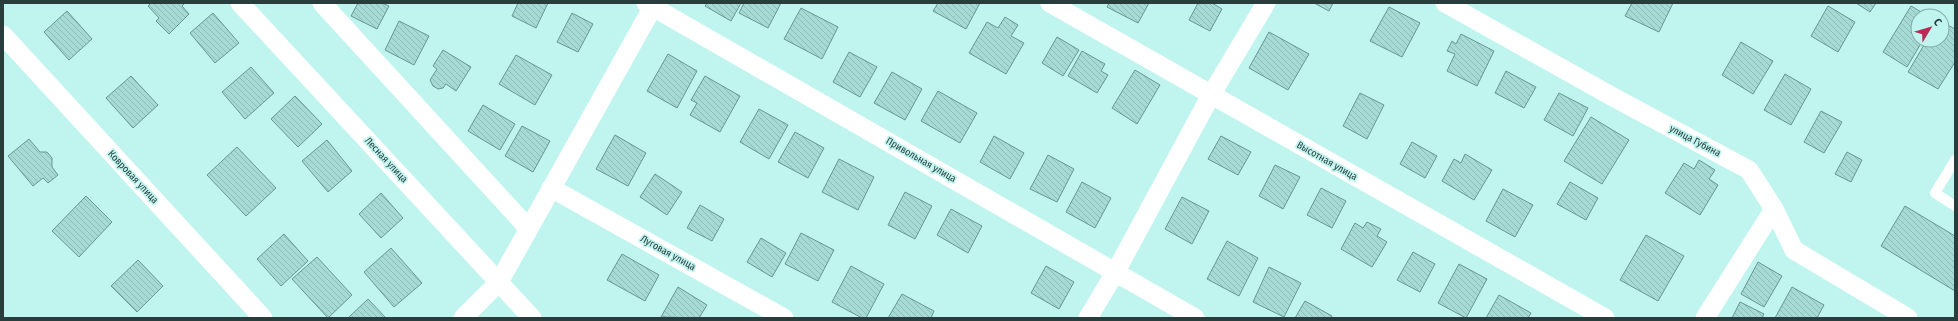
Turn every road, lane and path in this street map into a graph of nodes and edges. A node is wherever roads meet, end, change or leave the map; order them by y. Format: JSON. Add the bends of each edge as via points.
{"nodes":[{"id":1,"x":240,"y":3,"type":"edge"},
{"id":2,"x":322,"y":3,"type":"edge"},
{"id":3,"x":1050,"y":3,"type":"edge"},
{"id":4,"x":1266,"y":3,"type":"edge"},
{"id":5,"x":1445,"y":3,"type":"edge"},
{"id":6,"x":651,"y":4,"type":"edge"},
{"id":7,"x":3,"y":35,"type":"edge"},
{"id":8,"x":1211,"y":95,"type":"junction"},
{"id":9,"x":1955,"y":160,"type":"edge"},
{"id":10,"x":551,"y":188,"type":"junction"},
{"id":11,"x":1955,"y":206,"type":"edge"},
{"id":12,"x":1774,"y":209,"type":"junction"},
{"id":13,"x":529,"y":229,"type":"junction"},
{"id":14,"x":1116,"y":271,"type":"junction"},
{"id":15,"x":499,"y":282,"type":"junction"},
{"id":16,"x":263,"y":318,"type":"edge"},
{"id":17,"x":463,"y":318,"type":"edge"},
{"id":18,"x":532,"y":318,"type":"edge"},
{"id":19,"x":784,"y":318,"type":"edge"},
{"id":20,"x":1088,"y":318,"type":"edge"},
{"id":21,"x":1195,"y":318,"type":"edge"},
{"id":22,"x":1605,"y":318,"type":"edge"},
{"id":23,"x":1705,"y":318,"type":"edge"},
{"id":24,"x":1908,"y":318,"type":"edge"}],
"edges":[{"from":1,"to":15,"type":"street","name":"Лесная улица"},
{"from":2,"to":13,"type":"street"},
{"from":3,"to":8,"type":"street","name":"Высотная улица"},
{"from":4,"to":8,"type":"street"},
{"from":5,"to":12,"type":"street","name":"улица Губина","via":[[1749,170]]},
{"from":6,"to":10,"type":"street"},
{"from":6,"to":14,"type":"street","name":"Привольная улица"},
{"from":7,"to":16,"type":"street","name":"Ковровая улица"},
{"from":8,"to":14,"type":"street"},
{"from":8,"to":22,"type":"street","name":"Высотная улица"},
{"from":9,"to":11,"type":"lane","via":[[1935,193]]},
{"from":10,"to":13,"type":"street"},
{"from":10,"to":19,"type":"street","name":"Луговая улица"},
{"from":12,"to":23,"type":"street"},
{"from":12,"to":24,"type":"street","name":"улица Губина","via":[[1794,250]]},
{"from":13,"to":15,"type":"street"},
{"from":14,"to":20,"type":"street"},
{"from":14,"to":21,"type":"street","name":"Привольная улица"},
{"from":15,"to":17,"type":"street"},
{"from":15,"to":18,"type":"street","name":"Лесная улица"}]}
